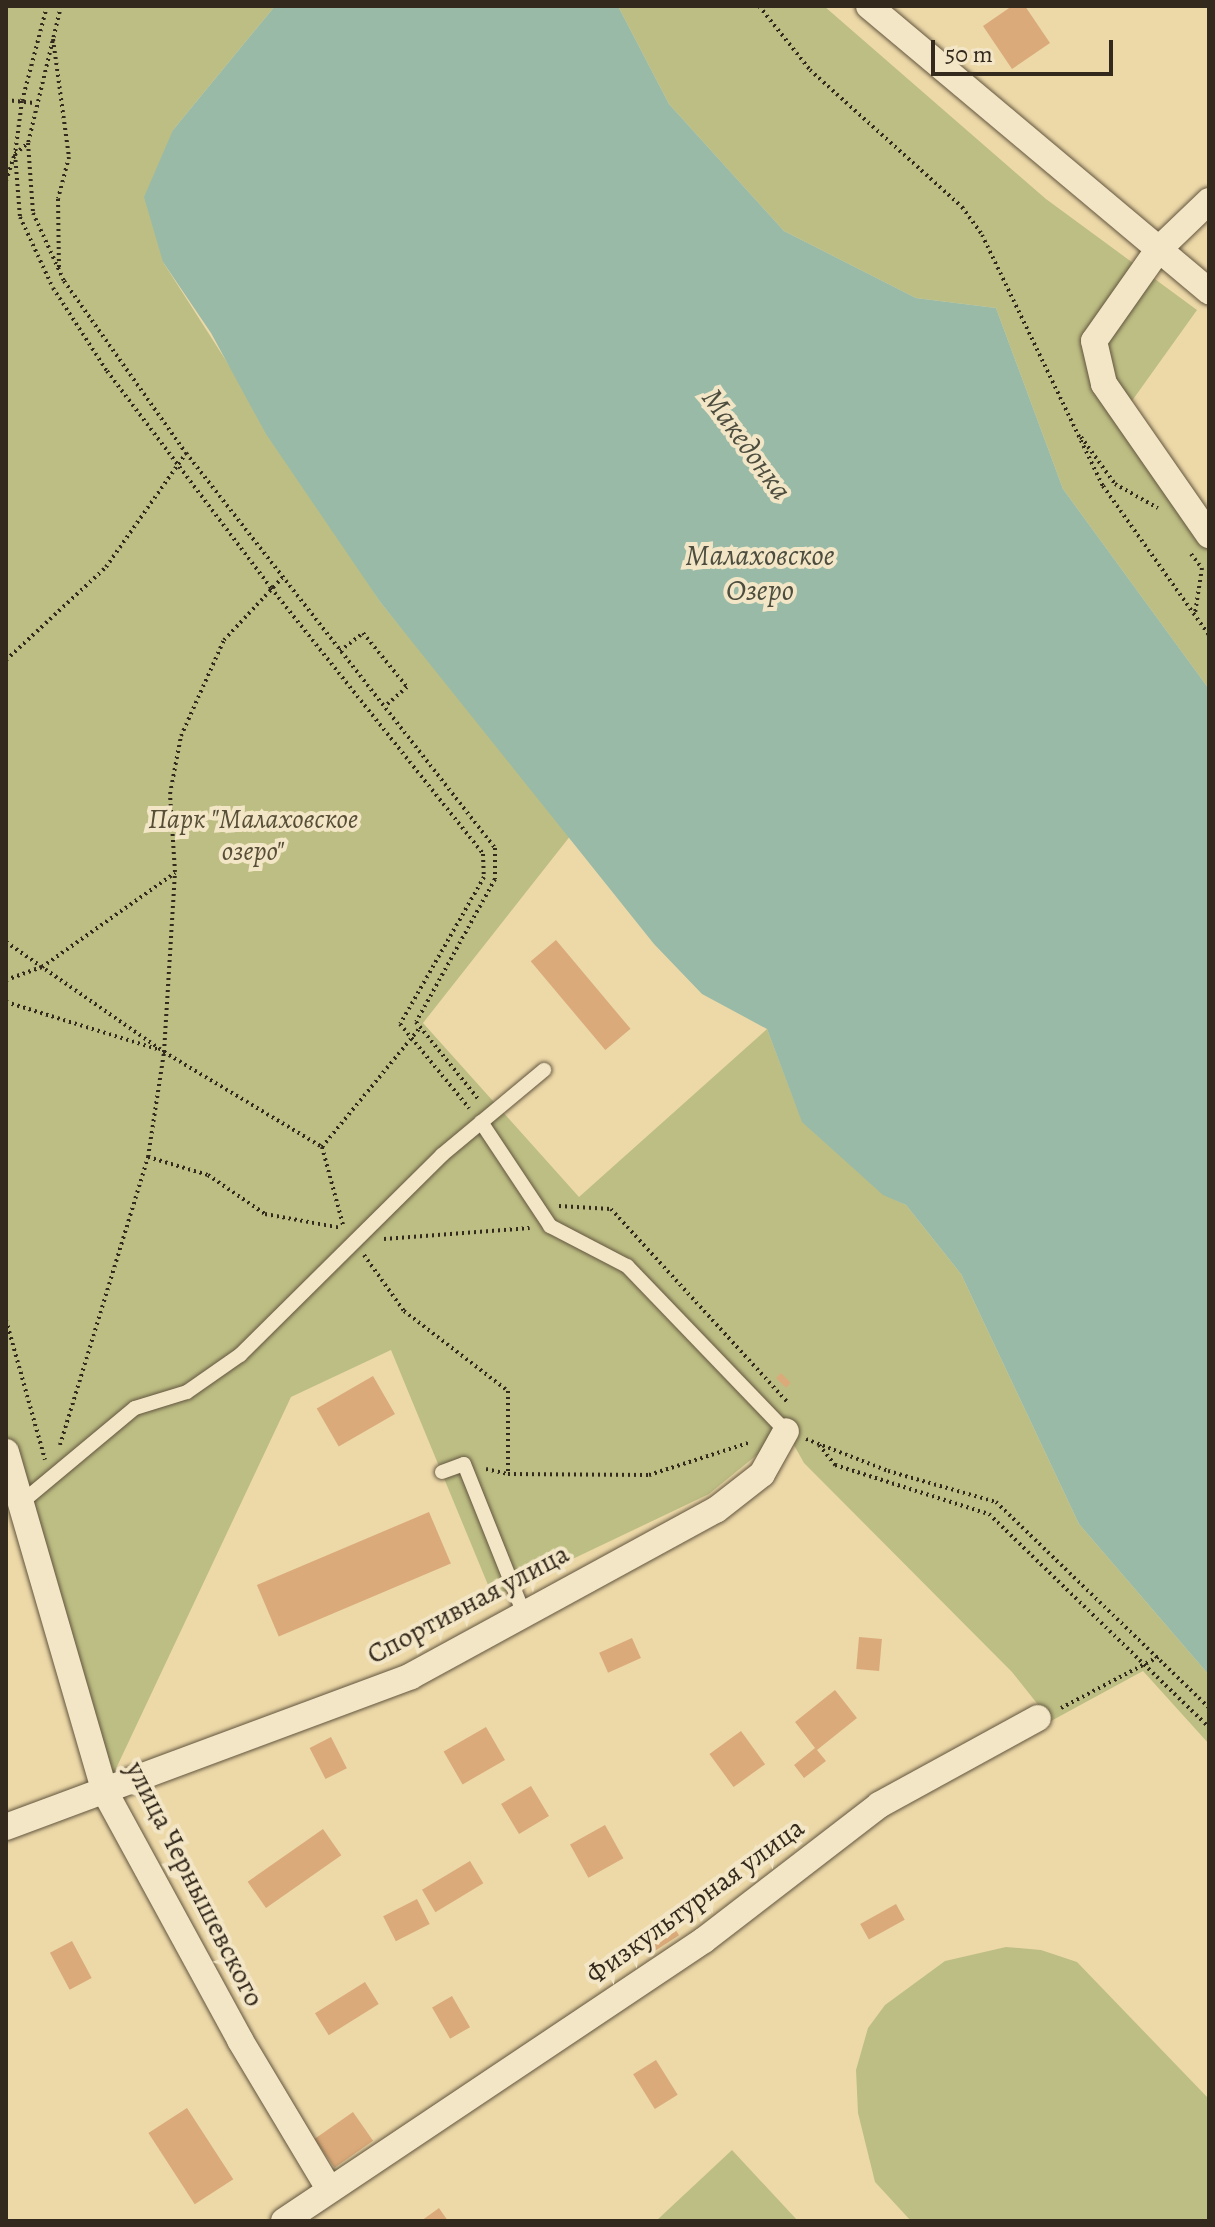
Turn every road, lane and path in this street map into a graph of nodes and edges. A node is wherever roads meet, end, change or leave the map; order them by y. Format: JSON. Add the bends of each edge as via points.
{"nodes":[{"id":1,"x":47,"y":6,"type":"edge"},
{"id":2,"x":61,"y":6,"type":"edge"},
{"id":3,"x":759,"y":6,"type":"edge"},
{"id":4,"x":869,"y":6,"type":"edge"},
{"id":5,"x":53,"y":37,"type":"junction"},
{"id":6,"x":6,"y":100,"type":"edge"},
{"id":7,"x":22,"y":101,"type":"junction"},
{"id":8,"x":34,"y":103,"type":"junction"},
{"id":9,"x":28,"y":143,"type":"junction"},
{"id":10,"x":15,"y":154,"type":"junction"},
{"id":11,"x":6,"y":181,"type":"edge"},
{"id":12,"x":1209,"y":201,"type":"edge"},
{"id":13,"x":1158,"y":250,"type":"junction"},
{"id":14,"x":59,"y":270,"type":"junction"},
{"id":15,"x":1209,"y":291,"type":"edge"},
{"id":16,"x":1074,"y":428,"type":"junction"},
{"id":17,"x":186,"y":453,"type":"junction"},
{"id":18,"x":176,"y":462,"type":"junction"},
{"id":19,"x":1168,"y":522,"type":"dead end"},
{"id":20,"x":1197,"y":540,"type":"edge"},
{"id":21,"x":282,"y":578,"type":"junction"},
{"id":22,"x":271,"y":588,"type":"junction"},
{"id":23,"x":1195,"y":615,"type":"junction"},
{"id":24,"x":1209,"y":635,"type":"edge"},
{"id":25,"x":340,"y":651,"type":"junction"},
{"id":26,"x":6,"y":660,"type":"edge"},
{"id":27,"x":384,"y":707,"type":"junction"},
{"id":28,"x":175,"y":872,"type":"junction"},
{"id":29,"x":6,"y":942,"type":"edge"},
{"id":30,"x":42,"y":967,"type":"junction"},
{"id":31,"x":6,"y":980,"type":"edge"},
{"id":32,"x":6,"y":1002,"type":"edge"},
{"id":33,"x":419,"y":1029,"type":"junction"},
{"id":34,"x":411,"y":1040,"type":"junction"},
{"id":35,"x":164,"y":1052,"type":"junction"},
{"id":36,"x":544,"y":1070,"type":"dead end"},
{"id":37,"x":485,"y":1118,"type":"junction"},
{"id":38,"x":322,"y":1147,"type":"junction"},
{"id":39,"x":148,"y":1157,"type":"junction"},
{"id":40,"x":550,"y":1226,"type":"junction"},
{"id":41,"x":353,"y":1241,"type":"junction"},
{"id":42,"x":6,"y":1320,"type":"edge"},
{"id":43,"x":794,"y":1423,"type":"junction"},
{"id":44,"x":817,"y":1443,"type":"junction"},
{"id":45,"x":6,"y":1452,"type":"edge"},
{"id":46,"x":464,"y":1464,"type":"junction"},
{"id":47,"x":442,"y":1472,"type":"dead end"},
{"id":48,"x":508,"y":1474,"type":"junction"},
{"id":49,"x":50,"y":1478,"type":"junction"},
{"id":50,"x":14,"y":1504,"type":"edge"},
{"id":51,"x":524,"y":1614,"type":"junction"},
{"id":52,"x":1158,"y":1657,"type":"junction"},
{"id":53,"x":1143,"y":1662,"type":"junction"},
{"id":54,"x":1209,"y":1708,"type":"edge"},
{"id":55,"x":1038,"y":1718,"type":"joint"},
{"id":56,"x":1209,"y":1727,"type":"edge"},
{"id":57,"x":105,"y":1792,"type":"junction"},
{"id":58,"x":6,"y":1827,"type":"edge"},
{"id":59,"x":329,"y":2189,"type":"junction"},
{"id":60,"x":284,"y":2221,"type":"edge"}],
"edges":[{"from":1,"to":7,"type":"path"},
{"from":2,"to":5,"type":"path"},
{"from":3,"to":16,"type":"path","via":[[810,70],[962,207],[982,235]]},
{"from":4,"to":13,"type":"street"},
{"from":5,"to":8,"type":"path"},
{"from":5,"to":14,"type":"path","via":[[69,157],[58,199]]},
{"from":6,"to":7,"type":"path"},
{"from":7,"to":8,"type":"path"},
{"from":7,"to":10,"type":"path"},
{"from":8,"to":9,"type":"path"},
{"from":9,"to":10,"type":"path"},
{"from":9,"to":14,"type":"path","via":[[33,213]]},
{"from":10,"to":11,"type":"path"},
{"from":10,"to":18,"type":"path","via":[[20,217],[53,288]]},
{"from":12,"to":13,"type":"street"},
{"from":13,"to":15,"type":"street"},
{"from":13,"to":20,"type":"street","via":[[1094,341],[1104,384]]},
{"from":14,"to":17,"type":"path"},
{"from":16,"to":19,"type":"path","via":[[1115,484],[1144,498]]},
{"from":16,"to":23,"type":"path","via":[[1103,486]]},
{"from":17,"to":18,"type":"path"},
{"from":17,"to":21,"type":"path"},
{"from":18,"to":22,"type":"path"},
{"from":18,"to":26,"type":"path","via":[[106,567]]},
{"from":20,"to":23,"type":"path","via":[[1202,568]]},
{"from":21,"to":22,"type":"path"},
{"from":21,"to":25,"type":"path"},
{"from":22,"to":28,"type":"path","via":[[224,640],[181,736],[170,794]]},
{"from":22,"to":34,"type":"path","via":[[483,854],[484,877],[403,1016],[400,1024]]},
{"from":23,"to":24,"type":"path"},
{"from":25,"to":27,"type":"path"},
{"from":25,"to":27,"type":"path","via":[[363,633],[407,687]]},
{"from":27,"to":33,"type":"path","via":[[495,848],[495,879],[417,1018]]},
{"from":28,"to":30,"type":"path"},
{"from":28,"to":35,"type":"path"},
{"from":29,"to":30,"type":"path"},
{"from":30,"to":31,"type":"path"},
{"from":30,"to":35,"type":"path"},
{"from":32,"to":35,"type":"path"},
{"from":33,"to":34,"type":"path"},
{"from":33,"to":37,"type":"path"},
{"from":34,"to":37,"type":"path"},
{"from":34,"to":38,"type":"path"},
{"from":35,"to":38,"type":"path"},
{"from":35,"to":39,"type":"path"},
{"from":36,"to":37,"type":"lane"},
{"from":37,"to":40,"type":"lane"},
{"from":37,"to":41,"type":"lane"},
{"from":38,"to":39,"type":"path","via":[[343,1229],[265,1214],[208,1175]]},
{"from":39,"to":49,"type":"path"},
{"from":40,"to":41,"type":"path"},
{"from":40,"to":43,"type":"lane","via":[[627,1266]]},
{"from":40,"to":43,"type":"path","via":[[567,1228],[554,1209],[564,1203],[611,1209]]},
{"from":41,"to":48,"type":"path","via":[[404,1311],[508,1391]]},
{"from":41,"to":49,"type":"lane","via":[[240,1355],[187,1392],[135,1408]]},
{"from":42,"to":49,"type":"path"},
{"from":43,"to":44,"type":"path"},
{"from":43,"to":44,"type":"path"},
{"from":43,"to":48,"type":"path","via":[[649,1475]]},
{"from":43,"to":51,"type":"street","name":"Спортивная улица","via":[[762,1474],[716,1510]]},
{"from":44,"to":52,"type":"path","via":[[888,1471],[996,1502]]},
{"from":44,"to":53,"type":"path","via":[[835,1465],[989,1514]]},
{"from":45,"to":50,"type":"street","name":"улица Чернышевского"},
{"from":46,"to":47,"type":"lane"},
{"from":46,"to":48,"type":"path"},
{"from":46,"to":51,"type":"lane"},
{"from":49,"to":50,"type":"lane"},
{"from":50,"to":57,"type":"street","name":"улица Чернышевского"},
{"from":51,"to":57,"type":"street","name":"Спортивная улица","via":[[411,1676]]},
{"from":52,"to":53,"type":"path"},
{"from":52,"to":54,"type":"path"},
{"from":53,"to":55,"type":"path","via":[[1091,1695]]},
{"from":53,"to":56,"type":"path"},
{"from":55,"to":59,"type":"street","name":"Физкультурная улица","via":[[879,1805],[704,1940]]},
{"from":57,"to":58,"type":"street","name":"Спортивная улица"},
{"from":57,"to":59,"type":"street","name":"улица Чернышевского","via":[[240,2040]]},
{"from":59,"to":60,"type":"street","name":"Физкультурная улица"}]}
